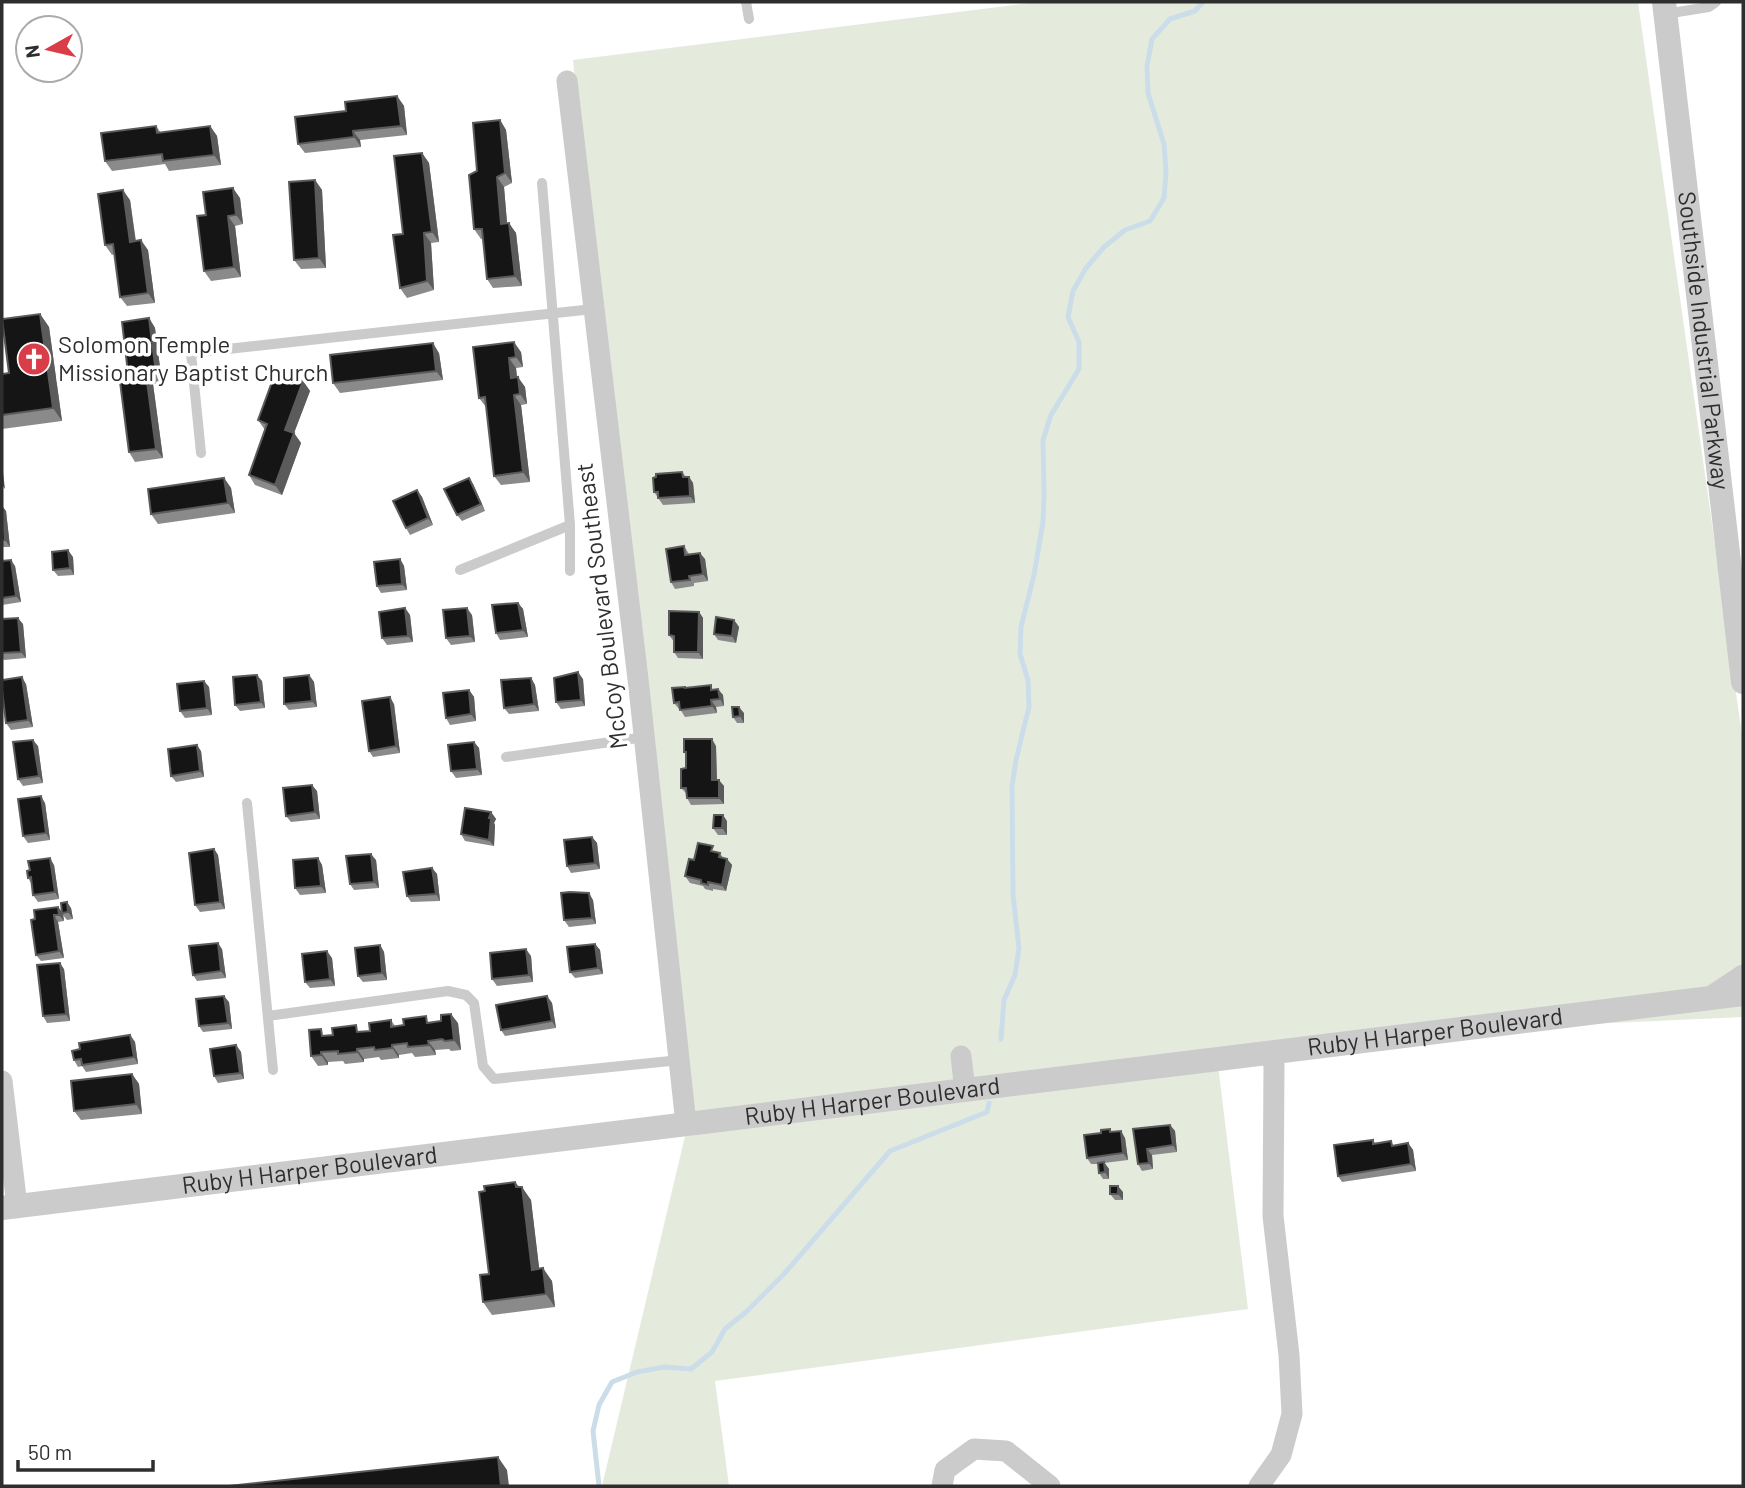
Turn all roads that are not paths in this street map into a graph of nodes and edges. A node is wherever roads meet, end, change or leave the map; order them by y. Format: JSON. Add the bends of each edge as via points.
{"nodes":[{"id":1,"x":746,"y":2,"type":"edge"},
{"id":2,"x":1716,"y":2,"type":"edge"},
{"id":3,"x":1664,"y":8,"type":"edge"},
{"id":4,"x":749,"y":19,"type":"dead end"},
{"id":5,"x":567,"y":81,"type":"dead end"},
{"id":6,"x":542,"y":183,"type":"dead end"},
{"id":7,"x":593,"y":309,"type":"junction"},
{"id":8,"x":554,"y":314,"type":"junction"},
{"id":9,"x":201,"y":453,"type":"dead end"},
{"id":10,"x":570,"y":525,"type":"junction"},
{"id":11,"x":460,"y":570,"type":"dead end"},
{"id":12,"x":570,"y":571,"type":"dead end"},
{"id":13,"x":1743,"y":682,"type":"edge"},
{"id":14,"x":645,"y":737,"type":"junction"},
{"id":15,"x":506,"y":757,"type":"dead end"},
{"id":16,"x":247,"y":803,"type":"dead end"},
{"id":17,"x":1743,"y":975,"type":"edge"},
{"id":18,"x":1743,"y":994,"type":"edge"},
{"id":19,"x":1709,"y":998,"type":"junction"},
{"id":20,"x":268,"y":1016,"type":"junction"},
{"id":21,"x":1269,"y":1053,"type":"junction"},
{"id":22,"x":961,"y":1056,"type":"dead end"},
{"id":23,"x":680,"y":1060,"type":"junction"},
{"id":24,"x":273,"y":1070,"type":"dead end"},
{"id":25,"x":2,"y":1081,"type":"edge"},
{"id":26,"x":965,"y":1090,"type":"junction"},
{"id":27,"x":687,"y":1124,"type":"junction"},
{"id":28,"x":10,"y":1207,"type":"edge"},
{"id":29,"x":942,"y":1486,"type":"edge"},
{"id":30,"x":1050,"y":1486,"type":"edge"},
{"id":31,"x":1259,"y":1486,"type":"edge"}],
"edges":[{"from":1,"to":4,"type":"lane"},
{"from":2,"to":3,"type":"lane","via":[[1709,7]]},
{"from":3,"to":13,"type":"street","name":"Southside Industrial Parkway"},
{"from":5,"to":7,"type":"street","name":"McCoy Boulevard Southeast"},
{"from":6,"to":8,"type":"lane"},
{"from":7,"to":8,"type":"lane"},
{"from":7,"to":14,"type":"street","name":"McCoy Boulevard Southeast"},
{"from":8,"to":9,"type":"lane","via":[[191,353]]},
{"from":8,"to":10,"type":"lane"},
{"from":10,"to":11,"type":"lane"},
{"from":10,"to":12,"type":"lane"},
{"from":14,"to":15,"type":"lane"},
{"from":14,"to":23,"type":"street","name":"McCoy Boulevard Southeast"},
{"from":16,"to":20,"type":"lane"},
{"from":17,"to":19,"type":"street"},
{"from":18,"to":19,"type":"street","name":"Ruby H Harper Boulevard"},
{"from":19,"to":21,"type":"street","name":"Ruby H Harper Boulevard"},
{"from":20,"to":23,"type":"lane","via":[[448,991],[466,995],[474,1003],[483,1066],[494,1079]]},
{"from":20,"to":24,"type":"lane"},
{"from":21,"to":26,"type":"street","name":"Ruby H Harper Boulevard"},
{"from":21,"to":31,"type":"street","via":[[1274,1065],[1273,1216],[1292,1414],[1281,1455]]},
{"from":22,"to":26,"type":"street"},
{"from":23,"to":27,"type":"street","name":"McCoy Boulevard Southeast"},
{"from":25,"to":28,"type":"street"},
{"from":26,"to":27,"type":"street","name":"Ruby H Harper Boulevard"},
{"from":27,"to":28,"type":"street","name":"Ruby H Harper Boulevard"},
{"from":29,"to":30,"type":"street","via":[[945,1469],[974,1449],[1006,1451]]}]}
